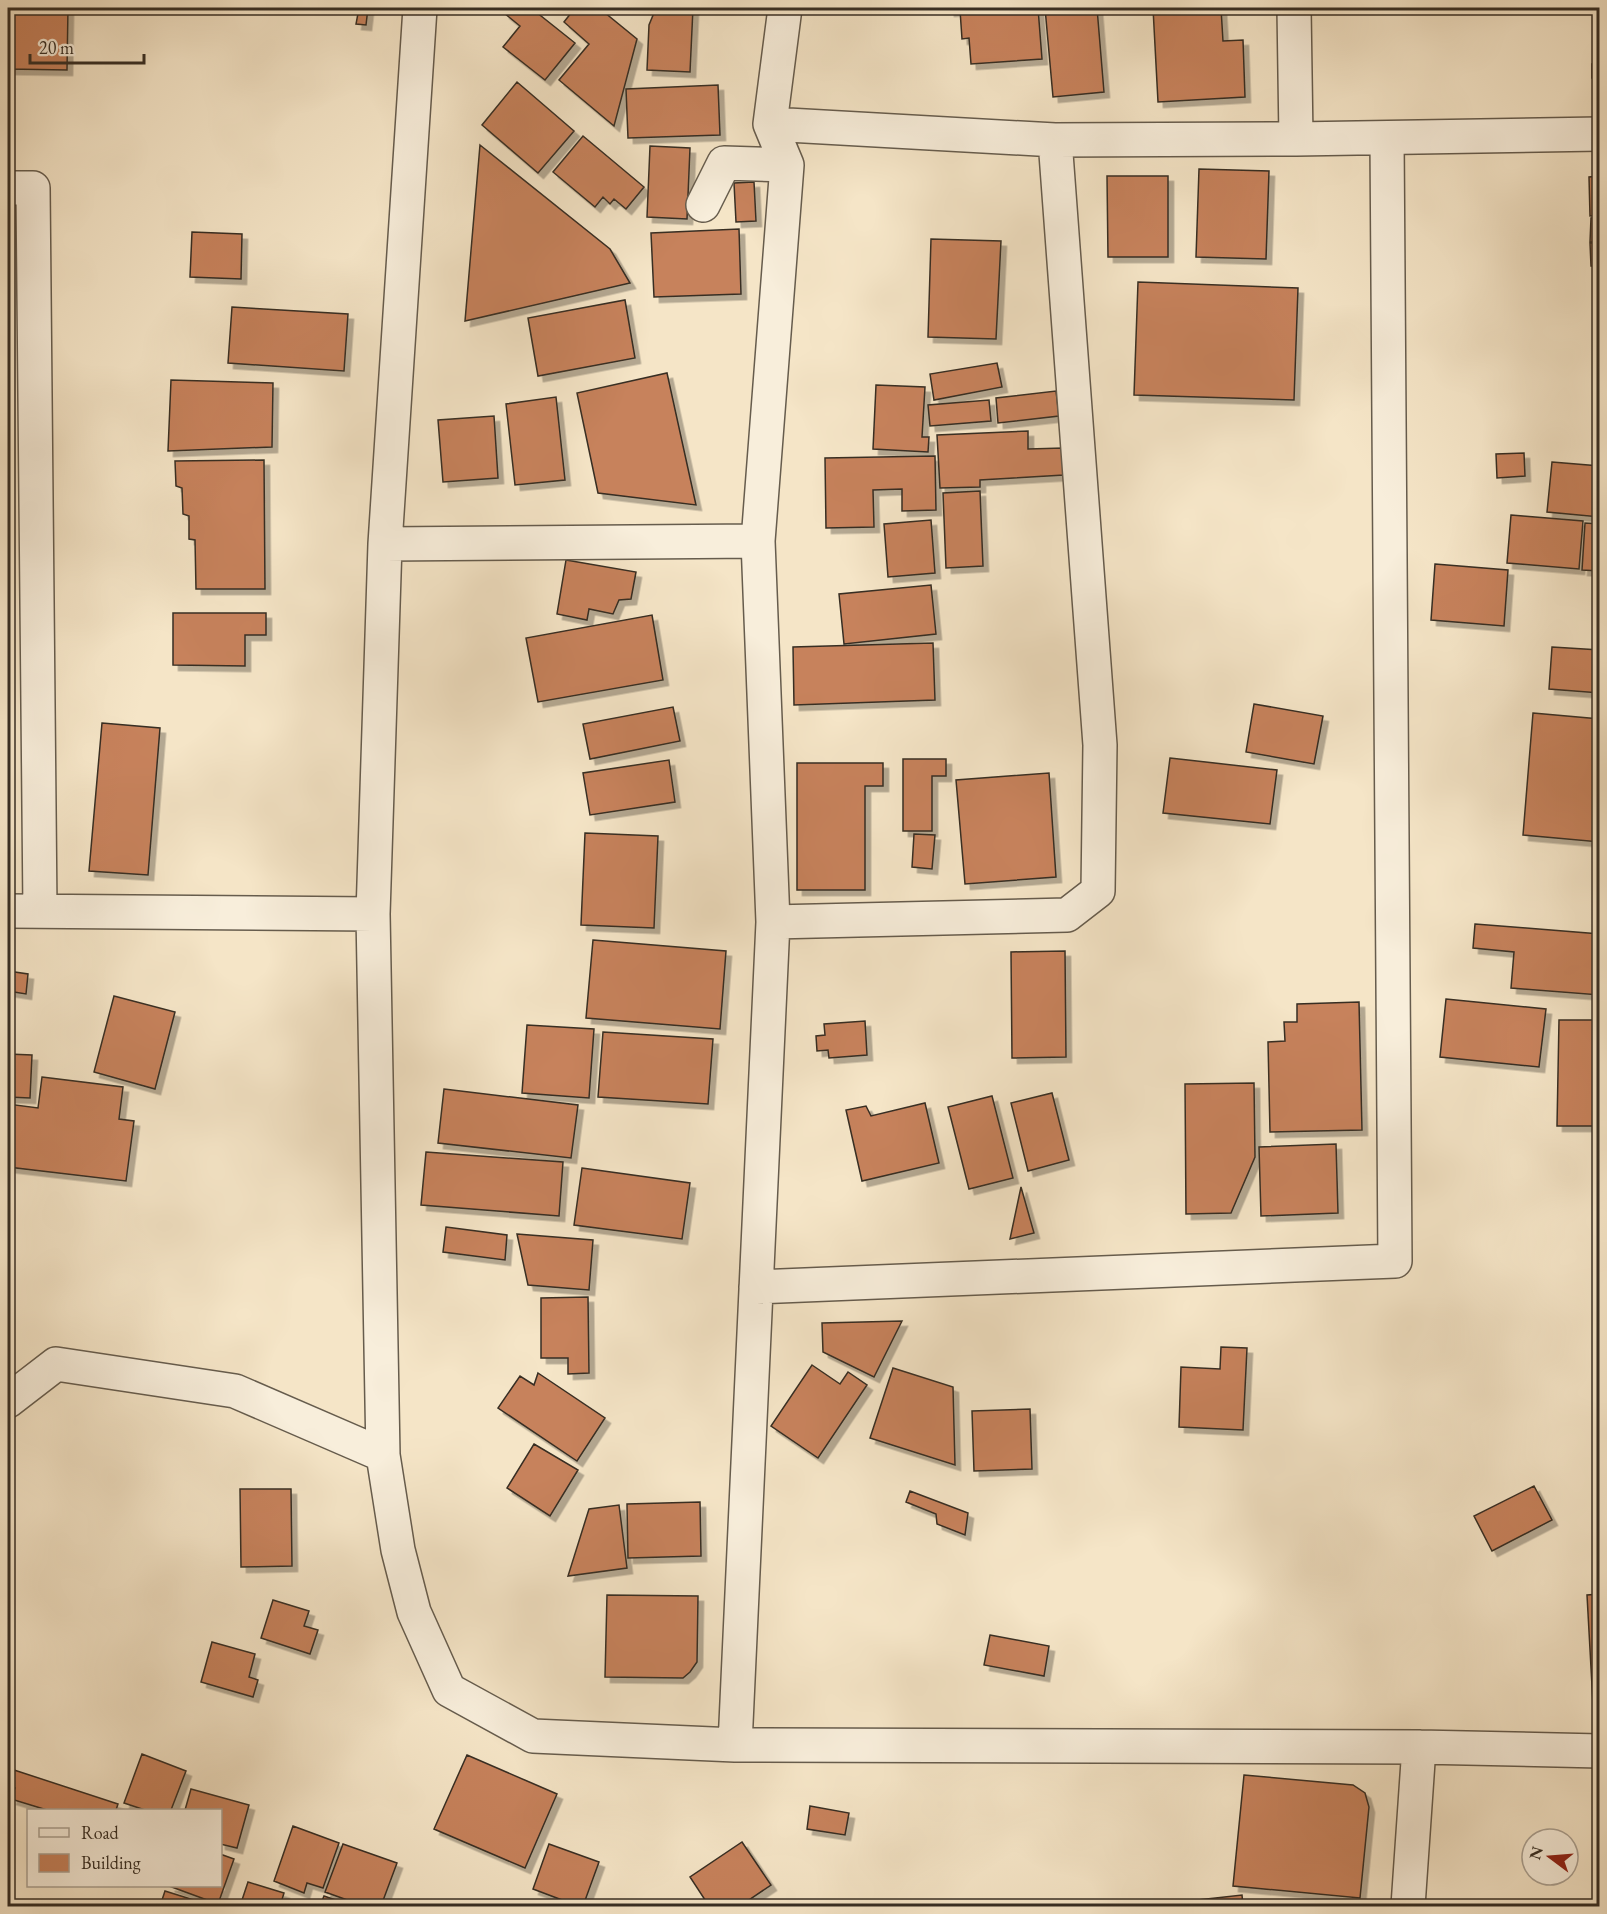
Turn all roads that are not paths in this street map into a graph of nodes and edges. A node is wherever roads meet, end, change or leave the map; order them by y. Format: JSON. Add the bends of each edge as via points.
{"nodes":[{"id":1,"x":420,"y":8,"type":"edge"},
{"id":2,"x":785,"y":8,"type":"edge"},
{"id":3,"x":1294,"y":8,"type":"edge"},
{"id":4,"x":770,"y":124,"type":"junction"},
{"id":5,"x":1599,"y":134,"type":"edge"},
{"id":6,"x":1387,"y":138,"type":"junction"},
{"id":7,"x":1296,"y":139,"type":"junction"},
{"id":8,"x":1055,"y":140,"type":"junction"},
{"id":9,"x":787,"y":165,"type":"junction"},
{"id":10,"x":8,"y":188,"type":"edge"},
{"id":11,"x":703,"y":205,"type":"dead end"},
{"id":12,"x":758,"y":541,"type":"junction"},
{"id":13,"x":385,"y":544,"type":"junction"},
{"id":14,"x":8,"y":911,"type":"edge"},
{"id":15,"x":40,"y":911,"type":"junction"},
{"id":16,"x":373,"y":914,"type":"junction"},
{"id":17,"x":773,"y":922,"type":"junction"},
{"id":18,"x":756,"y":1287,"type":"junction"},
{"id":19,"x":8,"y":1401,"type":"edge"},
{"id":20,"x":383,"y":1455,"type":"junction"},
{"id":21,"x":735,"y":1745,"type":"junction"},
{"id":22,"x":1419,"y":1747,"type":"junction"},
{"id":23,"x":1599,"y":1751,"type":"edge"},
{"id":24,"x":1408,"y":1906,"type":"edge"}],
"edges":[{"from":1,"to":13,"type":"street"},
{"from":2,"to":4,"type":"street"},
{"from":3,"to":7,"type":"street"},
{"from":4,"to":8,"type":"street"},
{"from":4,"to":9,"type":"street"},
{"from":5,"to":6,"type":"street"},
{"from":6,"to":7,"type":"street"},
{"from":6,"to":18,"type":"street","via":[[1395,1261]]},
{"from":7,"to":8,"type":"street"},
{"from":8,"to":17,"type":"street","via":[[1100,745],[1098,891],[1066,915]]},
{"from":9,"to":11,"type":"street","via":[[724,163]]},
{"from":9,"to":12,"type":"street"},
{"from":10,"to":15,"type":"street","via":[[33,188]]},
{"from":12,"to":13,"type":"street"},
{"from":12,"to":17,"type":"street"},
{"from":13,"to":16,"type":"street"},
{"from":14,"to":15,"type":"street"},
{"from":15,"to":16,"type":"street"},
{"from":16,"to":20,"type":"street"},
{"from":17,"to":18,"type":"street"},
{"from":18,"to":21,"type":"street"},
{"from":19,"to":20,"type":"street","via":[[56,1364],[235,1391]]},
{"from":20,"to":21,"type":"street","via":[[398,1550],[414,1612],[449,1690],[533,1736]]},
{"from":21,"to":22,"type":"street"},
{"from":22,"to":23,"type":"street"},
{"from":22,"to":24,"type":"street"}]}
